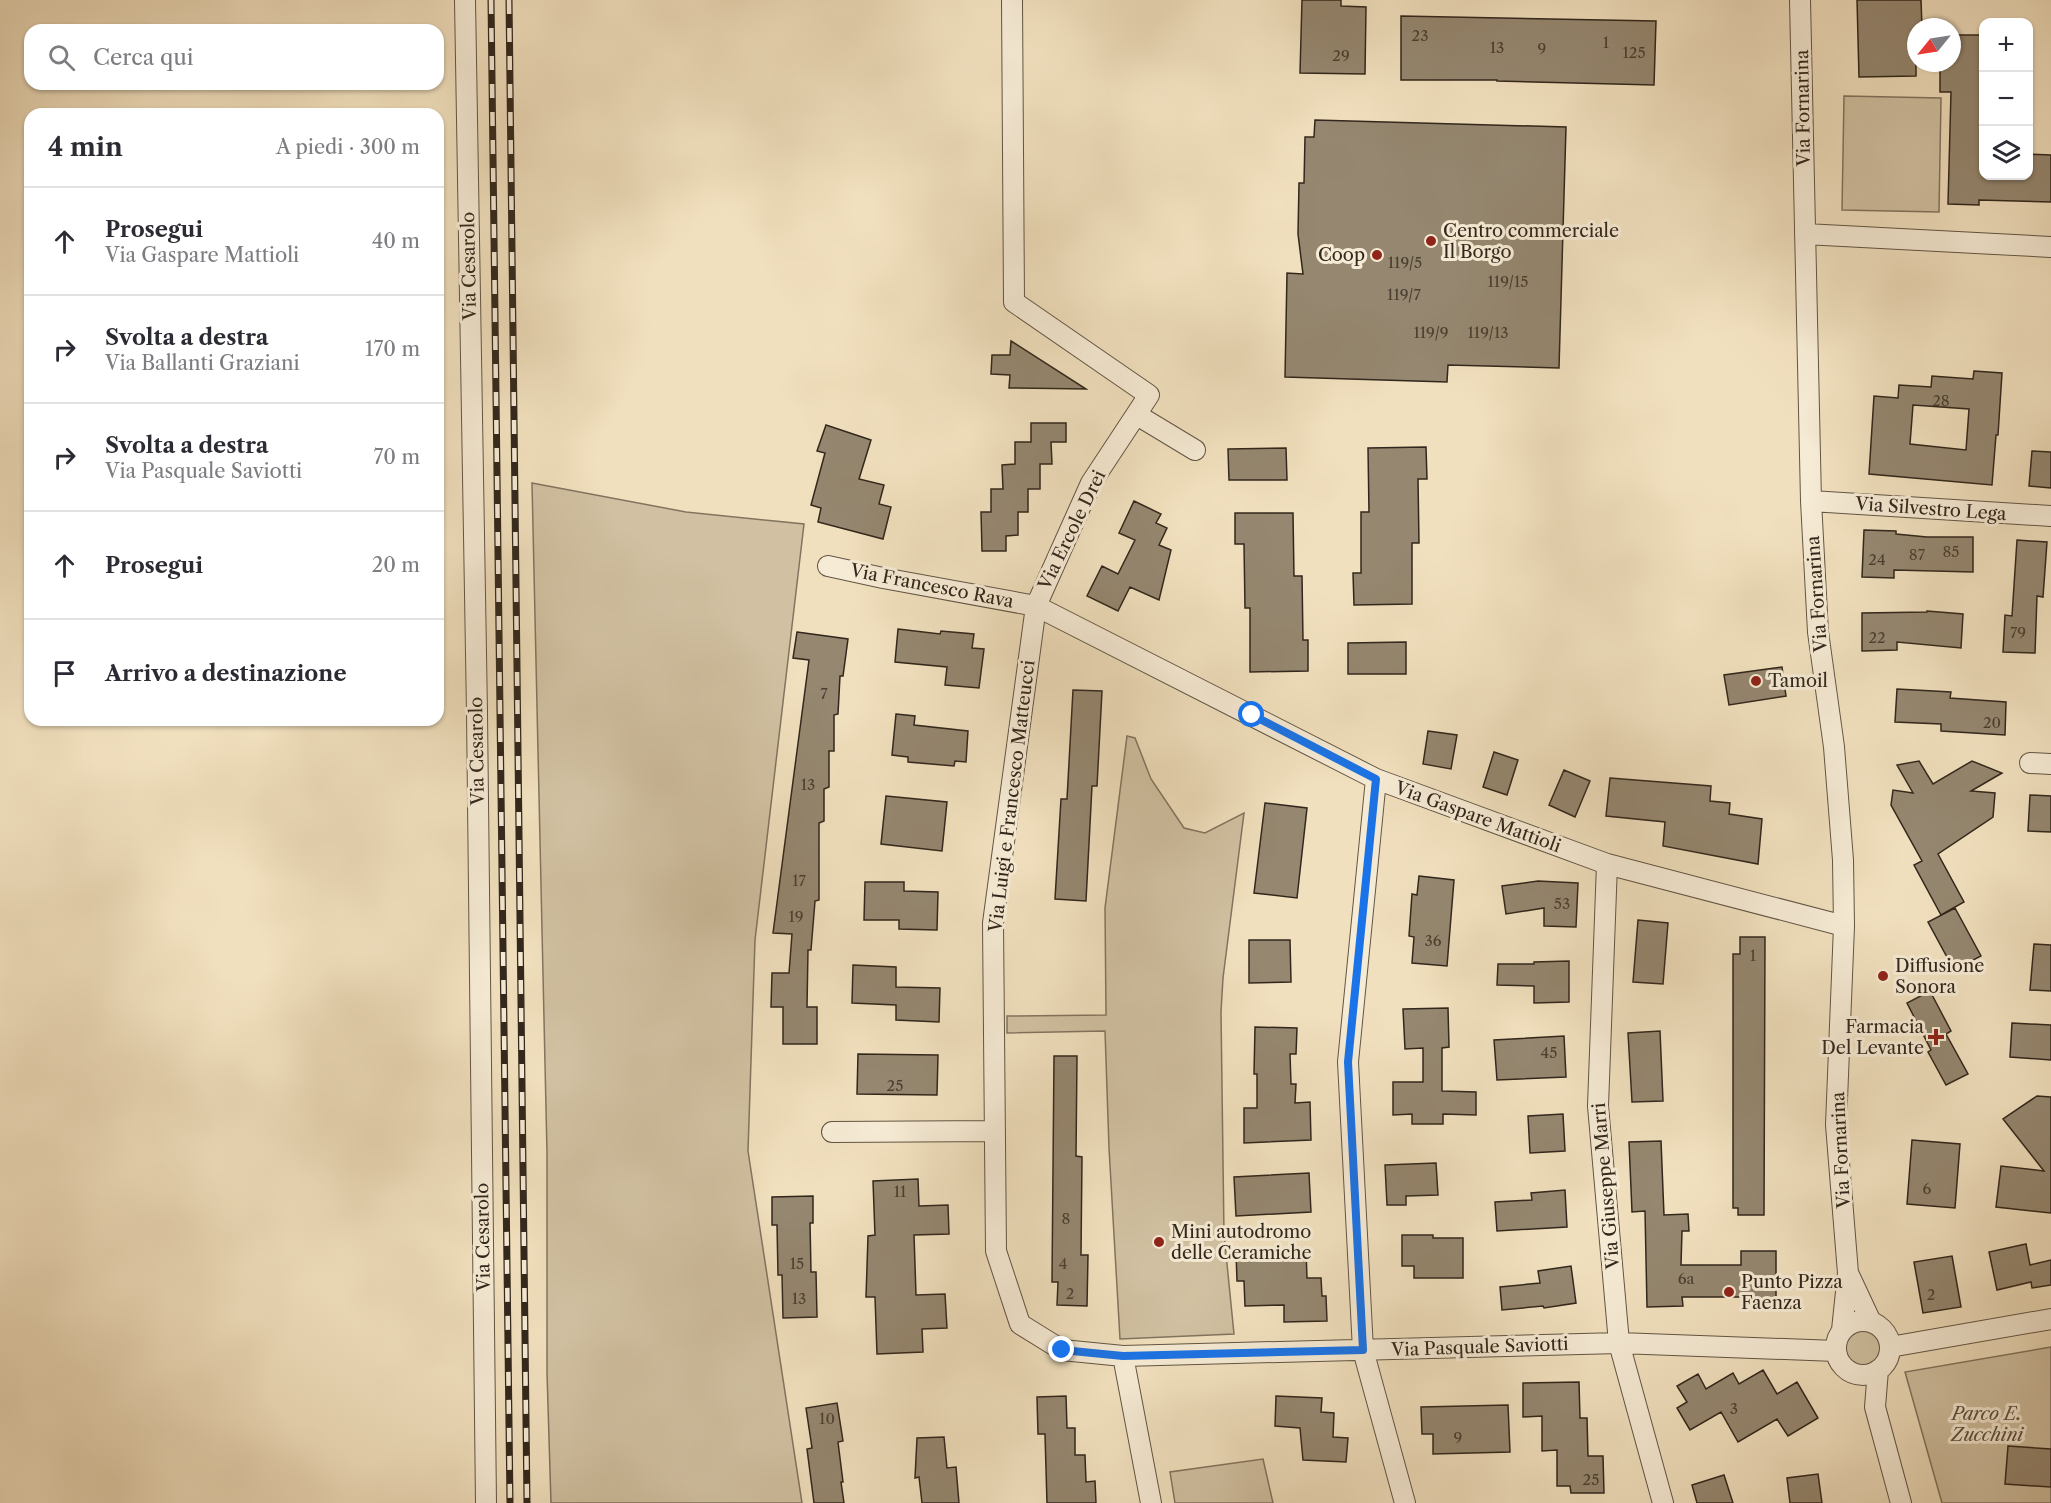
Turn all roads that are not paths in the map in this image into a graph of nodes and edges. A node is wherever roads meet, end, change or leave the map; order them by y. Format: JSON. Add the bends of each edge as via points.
{"nodes":[{"id":1,"x":465,"y":0,"type":"edge"},
{"id":2,"x":1012,"y":0,"type":"edge"},
{"id":3,"x":1800,"y":0,"type":"edge"},
{"id":4,"x":1805,"y":234,"type":"junction"},
{"id":5,"x":2051,"y":248,"type":"edge"},
{"id":6,"x":1137,"y":415,"type":"junction"},
{"id":7,"x":1195,"y":450,"type":"dead end"},
{"id":8,"x":1811,"y":501,"type":"junction"},
{"id":9,"x":2051,"y":516,"type":"edge"},
{"id":10,"x":828,"y":566,"type":"dead end"},
{"id":11,"x":1036,"y":606,"type":"junction"},
{"id":12,"x":2030,"y":762,"type":"dead end"},
{"id":13,"x":2051,"y":764,"type":"edge"},
{"id":14,"x":1376,"y":779,"type":"junction"},
{"id":15,"x":1607,"y":864,"type":"junction"},
{"id":16,"x":1844,"y":926,"type":"junction"},
{"id":17,"x":995,"y":1131,"type":"junction"},
{"id":18,"x":832,"y":1132,"type":"dead end"},
{"id":19,"x":1848,"y":1273,"type":"junction"},
{"id":20,"x":2051,"y":1319,"type":"edge"},
{"id":21,"x":1870,"y":1322,"type":"junction"},
{"id":22,"x":1842,"y":1330,"type":"junction"},
{"id":23,"x":1619,"y":1343,"type":"junction"},
{"id":24,"x":1890,"y":1347,"type":"junction"},
{"id":25,"x":1363,"y":1350,"type":"junction"},
{"id":26,"x":1836,"y":1351,"type":"junction"},
{"id":27,"x":1123,"y":1356,"type":"junction"},
{"id":28,"x":1878,"y":1370,"type":"junction"},
{"id":29,"x":1857,"y":1374,"type":"junction"},
{"id":30,"x":1875,"y":1407,"type":"junction"},
{"id":31,"x":486,"y":1503,"type":"edge"},
{"id":32,"x":1151,"y":1503,"type":"edge"},
{"id":33,"x":1405,"y":1503,"type":"edge"},
{"id":34,"x":1663,"y":1503,"type":"edge"},
{"id":35,"x":1901,"y":1503,"type":"edge"}],
"edges":[{"from":1,"to":31,"type":"street","name":"Via Cesarolo"},
{"from":2,"to":6,"type":"street","name":"Via Ercole Drei","via":[[1014,302],[1149,395]]},
{"from":3,"to":4,"type":"street","name":"Via Fornarina"},
{"from":4,"to":5,"type":"street"},
{"from":4,"to":8,"type":"street","name":"Via Fornarina"},
{"from":6,"to":7,"type":"street"},
{"from":6,"to":11,"type":"street","name":"Via Ercole Drei","via":[[1091,483]]},
{"from":8,"to":9,"type":"street","name":"Via Silvestro Lega"},
{"from":8,"to":16,"type":"street","name":"Via Fornarina","via":[[1818,632],[1836,769]]},
{"from":10,"to":11,"type":"street","name":"Via Francesco Rava"},
{"from":11,"to":14,"type":"street","name":"Via Gaspare Mattioli"},
{"from":11,"to":17,"type":"street","name":"Via Luigi e Francesco Matteucci","via":[[993,923]]},
{"from":12,"to":13,"type":"street"},
{"from":14,"to":15,"type":"street","name":"Via Gaspare Mattioli"},
{"from":14,"to":25,"type":"street","via":[[1348,1062]]},
{"from":15,"to":16,"type":"street","name":"Via Gaspare Mattioli"},
{"from":15,"to":23,"type":"street","name":"Via Giuseppe Marri","via":[[1598,1106]]},
{"from":16,"to":19,"type":"street","name":"Via Fornarina","via":[[1836,1125]]},
{"from":17,"to":18,"type":"street"},
{"from":17,"to":27,"type":"street","name":"Via Luigi e Francesco Matteucci","via":[[996,1251],[1020,1324],[1062,1350]]},
{"from":19,"to":21,"type":"street"},
{"from":19,"to":22,"type":"street","name":"Via Fornarina"},
{"from":20,"to":24,"type":"street"},
{"from":21,"to":22,"type":"street","via":[[1855,1322]]},
{"from":21,"to":24,"type":"street","via":[[1884,1331]]},
{"from":22,"to":26,"type":"street","name":"Via Fornarina"},
{"from":23,"to":25,"type":"street","name":"Via Pasquale Saviotti"},
{"from":23,"to":26,"type":"street","name":"Via Pasquale Saviotti"},
{"from":23,"to":34,"type":"street","name":"Via Giuseppe Marri"},
{"from":24,"to":28,"type":"street","via":[[1887,1360]]},
{"from":25,"to":27,"type":"street","name":"Via Pasquale Saviotti"},
{"from":25,"to":33,"type":"street"},
{"from":26,"to":29,"type":"street","via":[[1843,1366]]},
{"from":27,"to":32,"type":"street"},
{"from":28,"to":29,"type":"street"},
{"from":28,"to":30,"type":"street"},
{"from":29,"to":30,"type":"street"},
{"from":30,"to":35,"type":"street"}]}
